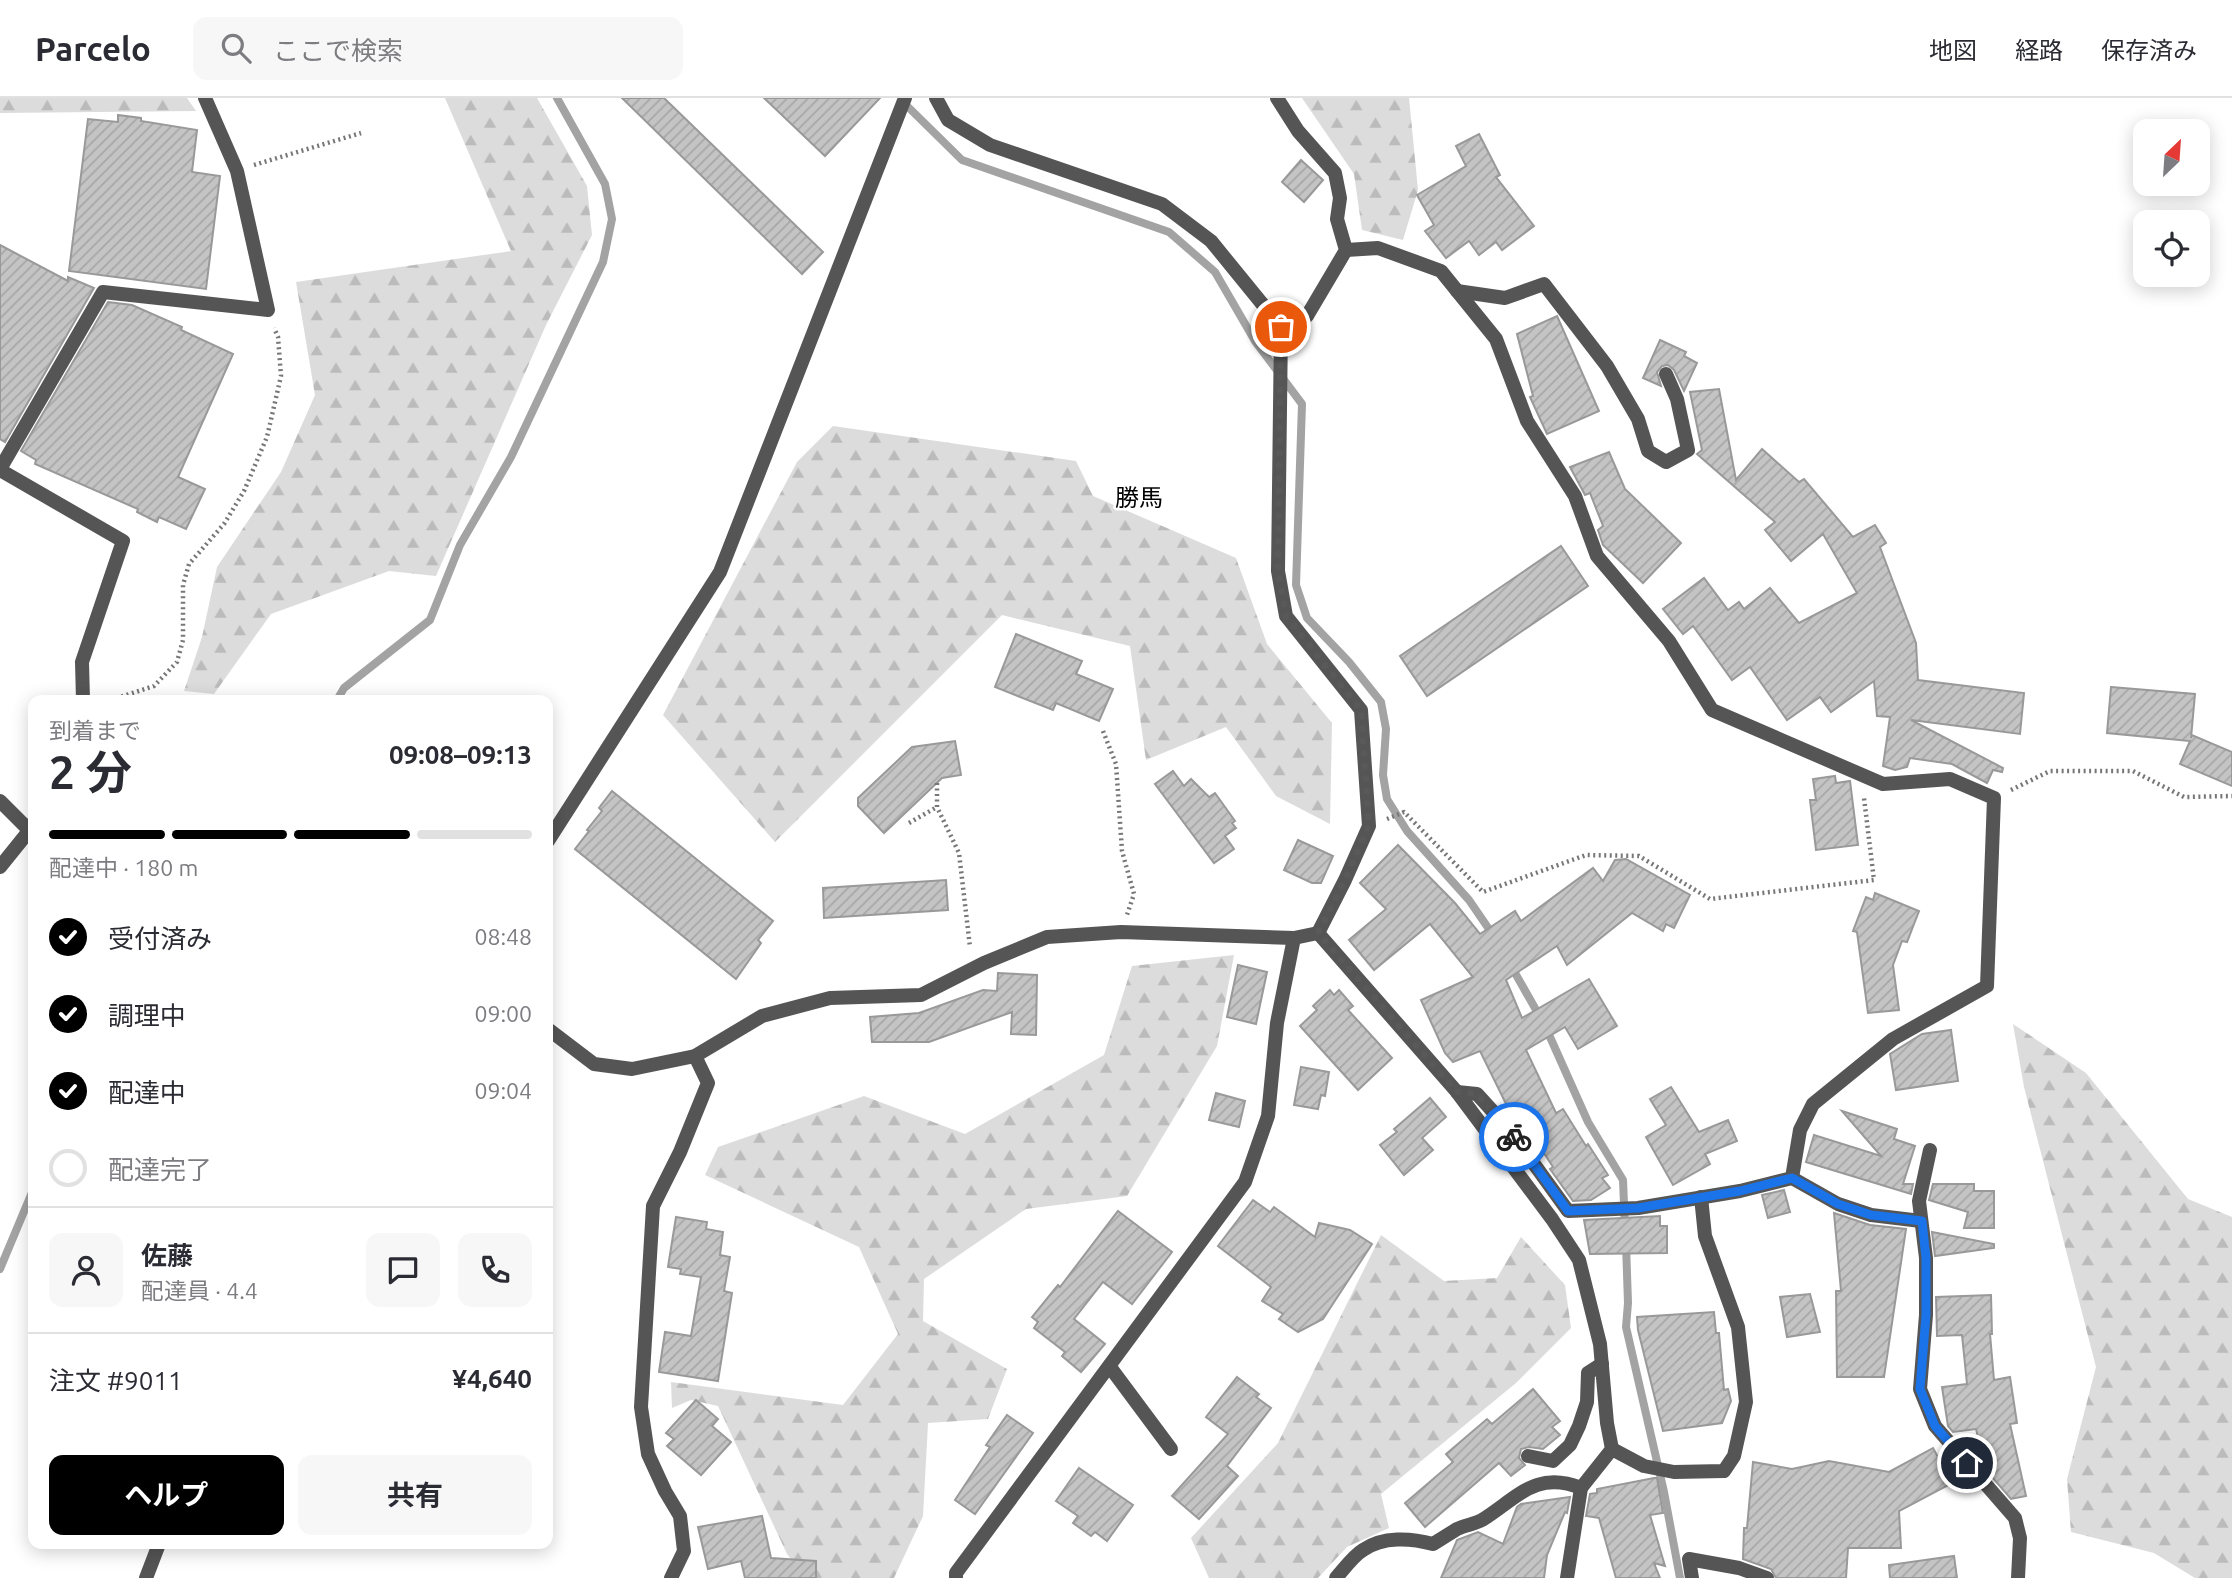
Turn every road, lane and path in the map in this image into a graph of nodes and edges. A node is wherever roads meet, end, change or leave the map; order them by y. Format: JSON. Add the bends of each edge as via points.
{"nodes":[{"id":1,"x":205,"y":98,"type":"edge"},
{"id":2,"x":905,"y":98,"type":"edge"},
{"id":3,"x":925,"y":98,"type":"edge"},
{"id":4,"x":936,"y":98,"type":"edge"},
{"id":5,"x":1277,"y":98,"type":"edge"},
{"id":6,"x":948,"y":121,"type":"junction"},
{"id":7,"x":361,"y":133,"type":"dead end"},
{"id":8,"x":237,"y":171,"type":"junction"},
{"id":9,"x":1346,"y":250,"type":"junction"},
{"id":10,"x":1457,"y":291,"type":"junction"},
{"id":11,"x":268,"y":310,"type":"junction"},
{"id":12,"x":1281,"y":327,"type":"junction"},
{"id":13,"x":1665,"y":374,"type":"dead end"},
{"id":14,"x":0,"y":470,"type":"edge"},
{"id":15,"x":83,"y":695,"type":"edge"},
{"id":16,"x":126,"y":695,"type":"edge"},
{"id":17,"x":1103,"y":731,"type":"dead end"},
{"id":18,"x":1870,"y":778,"type":"junction"},
{"id":19,"x":937,"y":783,"type":"dead end"},
{"id":20,"x":2232,"y":796,"type":"edge"},
{"id":21,"x":1994,"y":798,"type":"junction"},
{"id":22,"x":0,"y":801,"type":"edge"},
{"id":23,"x":937,"y":807,"type":"junction"},
{"id":24,"x":909,"y":823,"type":"dead end"},
{"id":25,"x":1369,"y":825,"type":"junction"},
{"id":26,"x":28,"y":826,"type":"edge"},
{"id":27,"x":553,"y":833,"type":"edge"},
{"id":28,"x":28,"y":834,"type":"edge"},
{"id":29,"x":0,"y":867,"type":"edge"},
{"id":30,"x":1121,"y":932,"type":"junction"},
{"id":31,"x":1318,"y":933,"type":"junction"},
{"id":32,"x":1294,"y":938,"type":"junction"},
{"id":33,"x":973,"y":968,"type":"junction"},
{"id":34,"x":553,"y":1033,"type":"edge"},
{"id":35,"x":695,"y":1056,"type":"junction"},
{"id":36,"x":1457,"y":1092,"type":"junction"},
{"id":37,"x":1930,"y":1150,"type":"dead end"},
{"id":38,"x":1792,"y":1178,"type":"junction"},
{"id":39,"x":1701,"y":1198,"type":"junction"},
{"id":40,"x":1922,"y":1221,"type":"junction"},
{"id":41,"x":1602,"y":1364,"type":"junction"},
{"id":42,"x":1110,"y":1367,"type":"junction"},
{"id":43,"x":1171,"y":1449,"type":"dead end"},
{"id":44,"x":1612,"y":1449,"type":"junction"},
{"id":45,"x":1528,"y":1456,"type":"dead end"},
{"id":46,"x":1581,"y":1488,"type":"junction"},
{"id":47,"x":157,"y":1549,"type":"edge"},
{"id":48,"x":146,"y":1578,"type":"edge"},
{"id":49,"x":671,"y":1578,"type":"edge"},
{"id":50,"x":956,"y":1578,"type":"edge"},
{"id":51,"x":1336,"y":1578,"type":"edge"},
{"id":52,"x":1567,"y":1578,"type":"edge"},
{"id":53,"x":1692,"y":1578,"type":"edge"},
{"id":54,"x":1767,"y":1578,"type":"edge"},
{"id":55,"x":2018,"y":1578,"type":"edge"}],
"edges":[{"from":1,"to":8,"type":"street"},
{"from":2,"to":27,"type":"street","via":[[720,572]]},
{"from":3,"to":6,"type":"street"},
{"from":4,"to":6,"type":"street"},
{"from":5,"to":9,"type":"street","via":[[1298,131],[1335,173],[1340,198],[1337,219]]},
{"from":6,"to":12,"type":"street","via":[[990,145],[1162,204],[1212,241]]},
{"from":7,"to":8,"type":"path"},
{"from":8,"to":11,"type":"street"},
{"from":9,"to":10,"type":"street","via":[[1378,248],[1441,271]]},
{"from":9,"to":12,"type":"street","via":[[1307,316]]},
{"from":10,"to":13,"type":"street","via":[[1505,298],[1544,284],[1607,366],[1639,419],[1648,451],[1666,462],[1688,450],[1677,399]]},
{"from":10,"to":18,"type":"street","via":[[1496,339],[1527,421],[1575,496],[1597,556],[1669,641],[1712,710]]},
{"from":11,"to":14,"type":"street","via":[[103,292]]},
{"from":11,"to":16,"type":"path","via":[[278,337],[281,376],[267,437],[224,524],[189,564],[177,662],[154,686]]},
{"from":12,"to":25,"type":"street","via":[[1278,571],[1286,616],[1361,710]]},
{"from":14,"to":15,"type":"street","via":[[123,541],[82,662]]},
{"from":17,"to":30,"type":"path","via":[[1116,764],[1122,851],[1134,894]]},
{"from":18,"to":21,"type":"street","via":[[1883,784],[1950,779]]},
{"from":18,"to":25,"type":"path","via":[[1864,801],[1874,880],[1710,899],[1639,856],[1586,855],[1483,892],[1404,812]]},
{"from":19,"to":23,"type":"path"},
{"from":20,"to":21,"type":"path","via":[[2184,797],[2133,771],[2050,771]]},
{"from":21,"to":38,"type":"street","via":[[1987,986],[1892,1039],[1813,1104],[1800,1130]]},
{"from":22,"to":26,"type":"street"},
{"from":23,"to":24,"type":"path"},
{"from":23,"to":33,"type":"path","via":[[959,853]]},
{"from":25,"to":31,"type":"street"},
{"from":28,"to":29,"type":"street"},
{"from":30,"to":32,"type":"street"},
{"from":30,"to":33,"type":"street","via":[[1047,937]]},
{"from":31,"to":32,"type":"street"},
{"from":31,"to":36,"type":"street"},
{"from":32,"to":42,"type":"street","via":[[1277,1023],[1268,1116],[1245,1182]]},
{"from":33,"to":35,"type":"street","via":[[921,995],[830,998],[762,1016]]},
{"from":34,"to":35,"type":"street","via":[[594,1064],[632,1069]]},
{"from":35,"to":49,"type":"street","via":[[708,1083],[653,1206],[641,1407],[648,1454],[680,1516],[684,1551]]},
{"from":36,"to":39,"type":"street","via":[[1477,1094],[1508,1128],[1568,1211],[1638,1208]]},
{"from":36,"to":41,"type":"street","via":[[1579,1260]]},
{"from":37,"to":40,"type":"street","via":[[1919,1201]]},
{"from":38,"to":39,"type":"street"},
{"from":38,"to":40,"type":"street","via":[[1838,1204],[1871,1215]]},
{"from":39,"to":44,"type":"street","via":[[1705,1236],[1738,1327],[1746,1402],[1734,1456],[1724,1471],[1674,1472],[1644,1466]]},
{"from":40,"to":55,"type":"street","via":[[1926,1315],[1920,1389],[1935,1426],[2015,1518],[2020,1538]]},
{"from":41,"to":44,"type":"street"},
{"from":41,"to":45,"type":"street","via":[[1588,1373],[1587,1402],[1570,1445],[1553,1461]]},
{"from":42,"to":43,"type":"street"},
{"from":42,"to":50,"type":"street"},
{"from":44,"to":46,"type":"street"},
{"from":46,"to":51,"type":"street","via":[[1565,1482],[1541,1482],[1433,1544],[1392,1539],[1363,1549]]},
{"from":46,"to":52,"type":"street"},
{"from":47,"to":48,"type":"street"},
{"from":53,"to":54,"type":"street","via":[[1689,1559]]}]}
